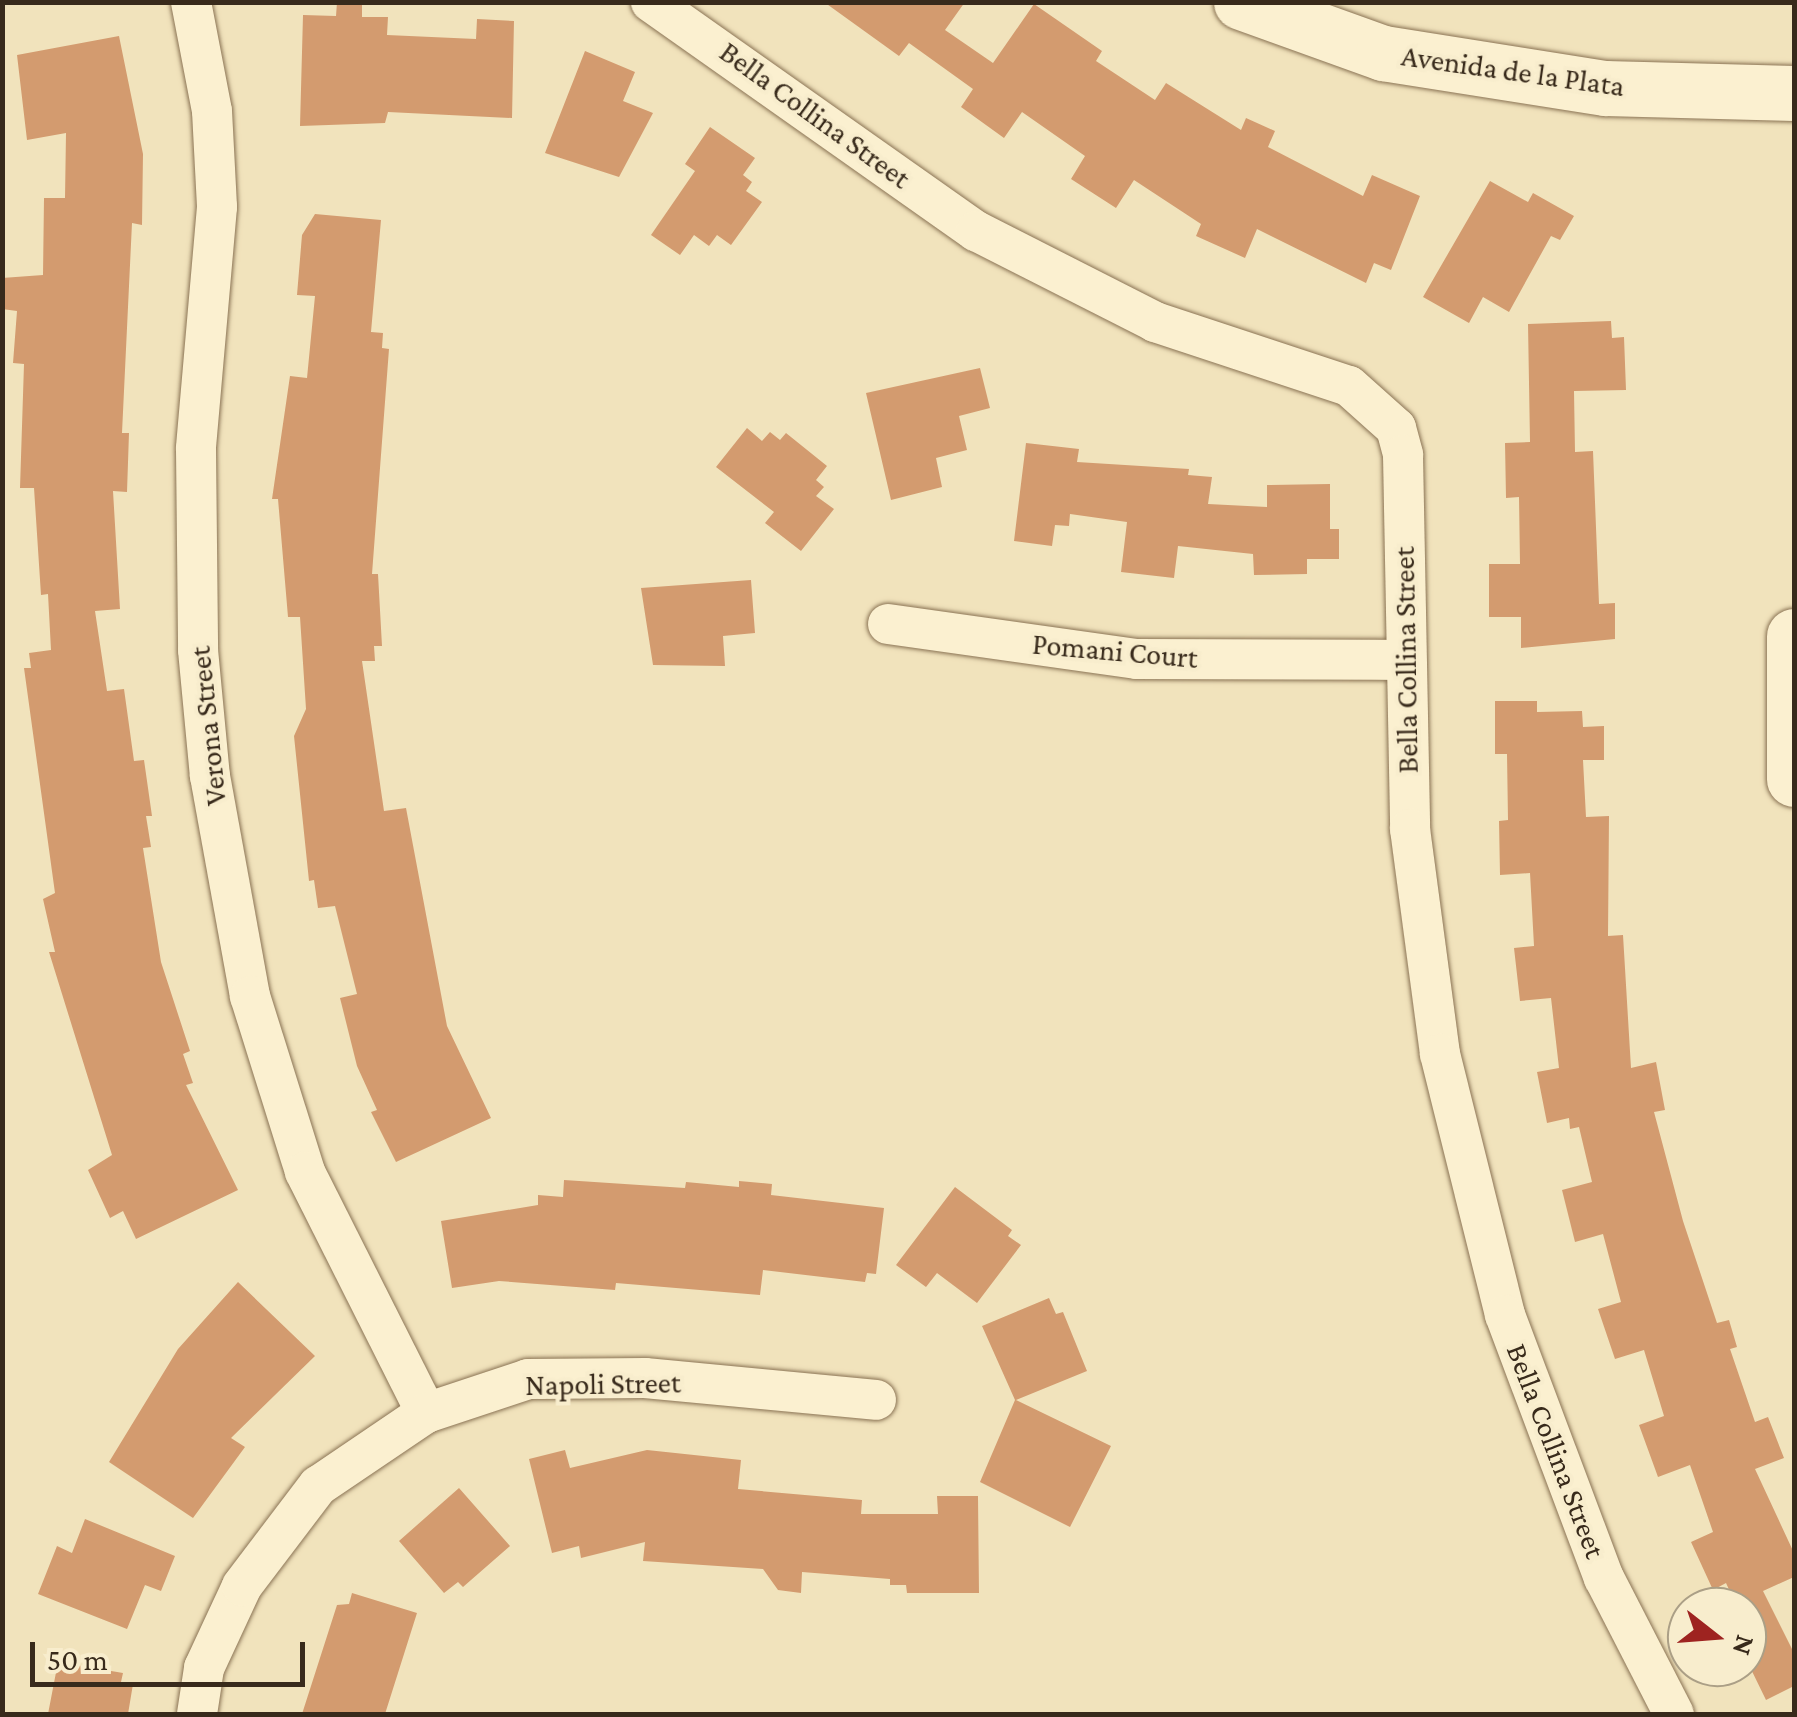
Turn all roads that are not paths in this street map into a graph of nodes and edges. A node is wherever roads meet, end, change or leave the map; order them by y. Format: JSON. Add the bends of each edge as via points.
{"nodes":[{"id":1,"x":191,"y":2,"type":"edge"},
{"id":2,"x":651,"y":2,"type":"edge"},
{"id":3,"x":1241,"y":2,"type":"edge"},
{"id":4,"x":1794,"y":93,"type":"edge"},
{"id":5,"x":888,"y":624,"type":"dead end"},
{"id":6,"x":1794,"y":636,"type":"edge"},
{"id":7,"x":1404,"y":660,"type":"junction"},
{"id":8,"x":1794,"y":779,"type":"edge"},
{"id":9,"x":876,"y":1400,"type":"dead end"},
{"id":10,"x":426,"y":1413,"type":"junction"},
{"id":11,"x":197,"y":1714,"type":"edge"},
{"id":12,"x":1674,"y":1714,"type":"edge"}],
"edges":[{"from":1,"to":10,"type":"street","name":"Verona Street","via":[[212,111],[217,207],[196,449],[198,650],[210,776],[250,996],[305,1172]]},
{"from":2,"to":7,"type":"street","name":"Bella Collina Street","via":[[976,231],[1155,322],[1349,386],[1396,428],[1403,455]]},
{"from":3,"to":4,"type":"street","name":"Avenida de la Plata","via":[[1382,53],[1605,88]]},
{"from":5,"to":7,"type":"street","name":"Pomani Court","via":[[1137,659]]},
{"from":6,"to":8,"type":"street"},
{"from":7,"to":12,"type":"street","name":"Bella Collina Street","via":[[1410,829],[1440,1054],[1505,1315],[1604,1578]]},
{"from":9,"to":10,"type":"street","name":"Napoli Street","via":[[645,1378],[528,1380]]},
{"from":10,"to":11,"type":"street","name":"Napoli Street","via":[[318,1486],[253,1571],[204,1668]]}]}
